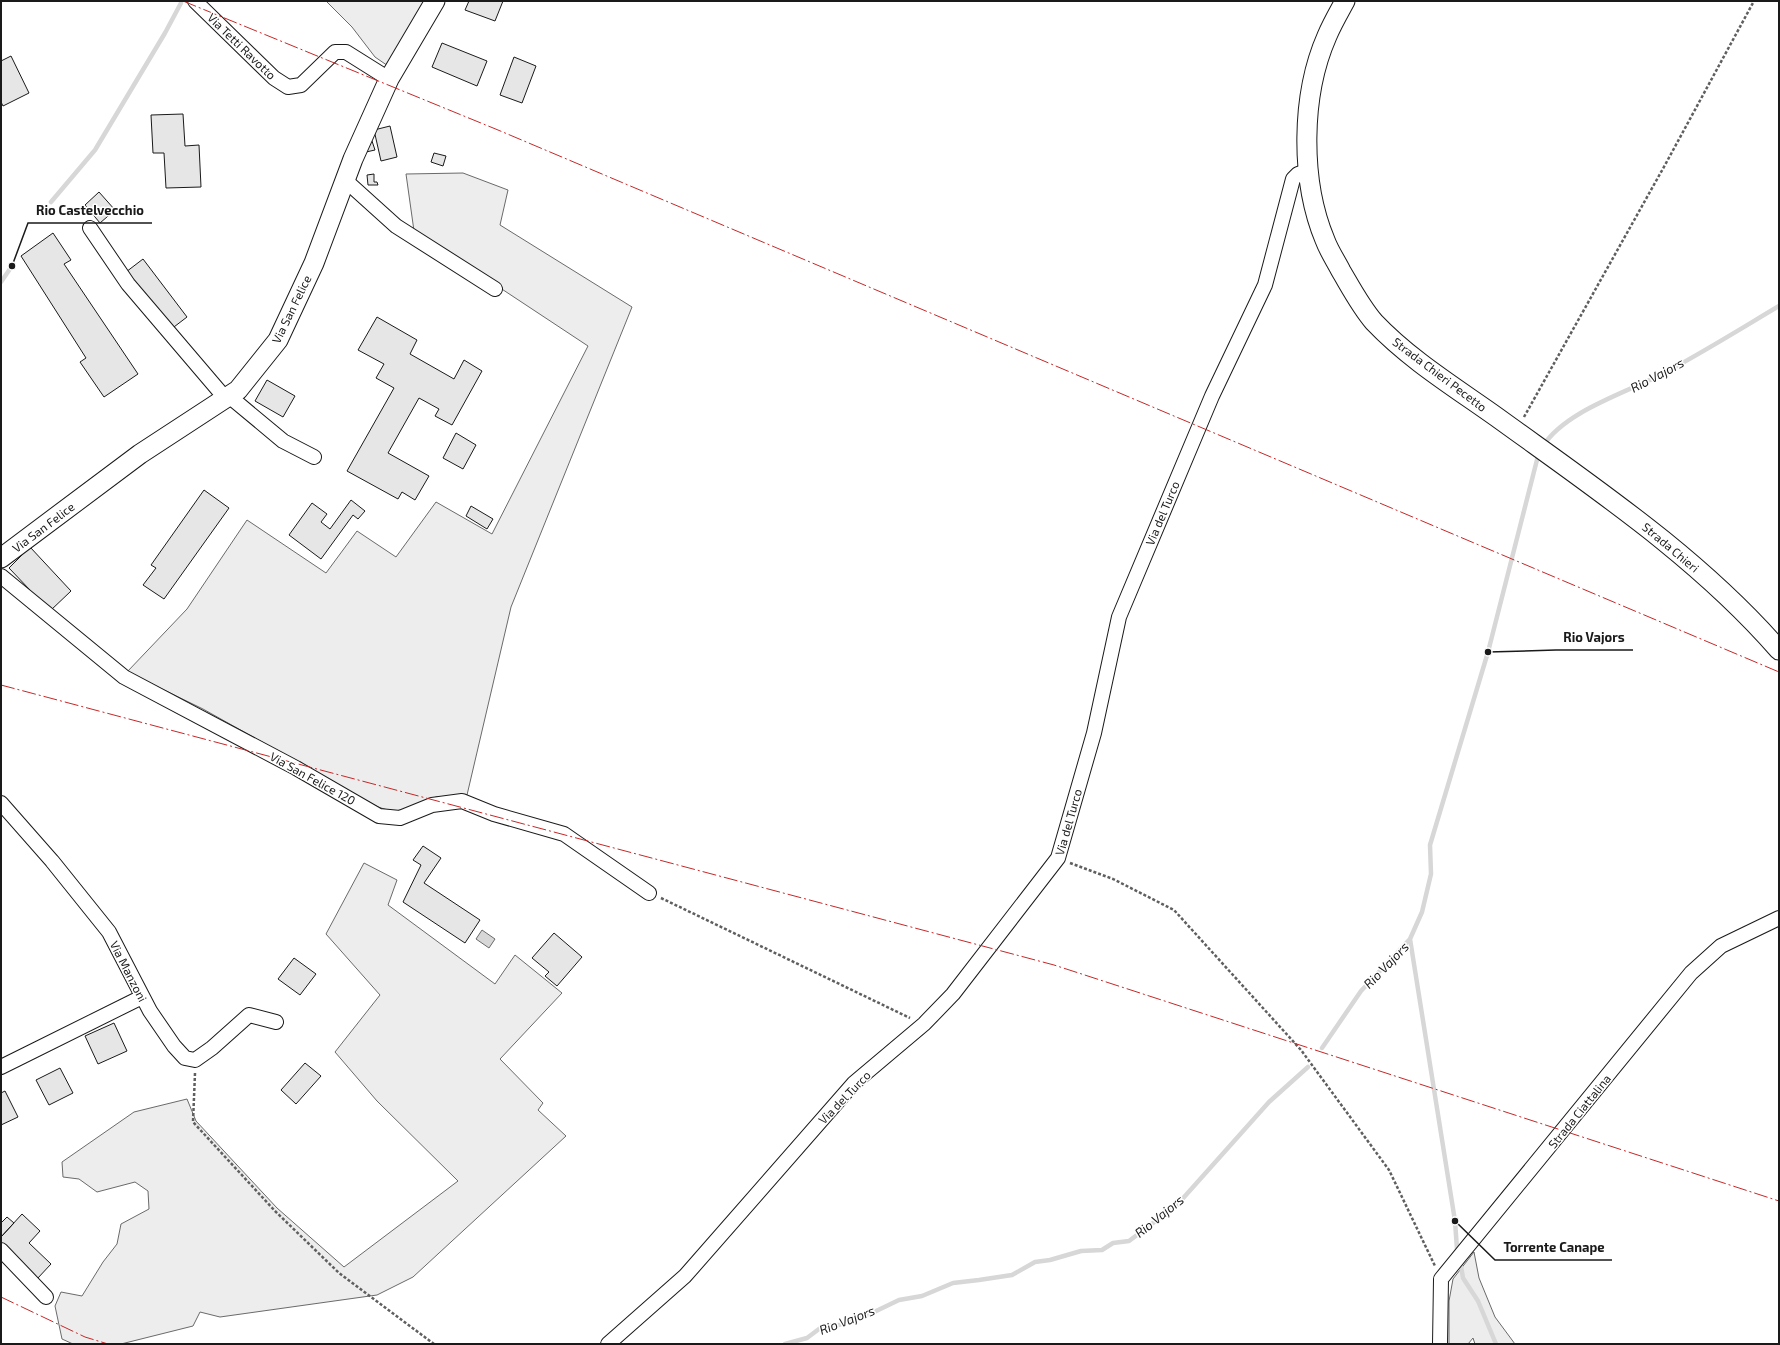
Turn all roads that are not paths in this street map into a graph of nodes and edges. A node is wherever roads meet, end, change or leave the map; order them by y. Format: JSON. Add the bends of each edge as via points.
{"nodes":[{"id":1,"x":195,"y":1,"type":"edge"},
{"id":2,"x":435,"y":1,"type":"edge"},
{"id":3,"x":1345,"y":1,"type":"edge"},
{"id":4,"x":389,"y":79,"type":"junction"},
{"id":5,"x":1309,"y":170,"type":"junction"},
{"id":6,"x":345,"y":180,"type":"junction"},
{"id":7,"x":90,"y":228,"type":"dead end"},
{"id":8,"x":495,"y":289,"type":"dead end"},
{"id":9,"x":228,"y":398,"type":"junction"},
{"id":10,"x":1551,"y":456,"type":"joint"},
{"id":11,"x":314,"y":457,"type":"dead end"},
{"id":12,"x":1,"y":558,"type":"edge"},
{"id":13,"x":1,"y":576,"type":"edge"},
{"id":14,"x":1779,"y":650,"type":"edge"},
{"id":15,"x":1,"y":803,"type":"edge"},
{"id":16,"x":650,"y":893,"type":"road end"},
{"id":17,"x":1779,"y":918,"type":"edge"},
{"id":18,"x":142,"y":997,"type":"junction"},
{"id":19,"x":276,"y":1022,"type":"dead end"},
{"id":20,"x":1,"y":1067,"type":"edge"},
{"id":21,"x":1,"y":1250,"type":"edge"},
{"id":22,"x":46,"y":1297,"type":"dead end"},
{"id":23,"x":608,"y":1344,"type":"edge"},
{"id":24,"x":1440,"y":1344,"type":"edge"}],
"edges":[{"from":1,"to":4,"type":"street","name":"Via Tetti Ravotto","via":[[274,78],[288,87],[301,85],[335,52],[346,52]]},
{"from":2,"to":4,"type":"main road","name":"Via San Felice"},
{"from":3,"to":5,"type":"main road","name":"Strada Chieri Pecetto","via":[[1327,36],[1313,80],[1307,127]]},
{"from":4,"to":6,"type":"main road","name":"Via San Felice"},
{"from":5,"to":10,"type":"main road","name":"Strada Chieri Pecetto","via":[[1314,207],[1325,241],[1352,290],[1374,321],[1408,353]]},
{"from":5,"to":23,"type":"street","name":"Via del Turco","via":[[1293,179],[1265,285],[1212,396],[1119,617],[1094,733],[1058,858],[953,994],[924,1024],[854,1083],[685,1276]]},
{"from":6,"to":8,"type":"street","via":[[396,226]]},
{"from":6,"to":9,"type":"main road","name":"Via San Felice","via":[[314,263],[278,340],[238,390]]},
{"from":7,"to":9,"type":"street","via":[[128,284]]},
{"from":9,"to":11,"type":"street","via":[[283,441]]},
{"from":9,"to":12,"type":"main road","name":"Via San Felice","via":[[140,454]]},
{"from":10,"to":14,"type":"main road","name":"Strada Chieri","via":[[1633,515],[1707,578]]},
{"from":13,"to":16,"type":"street","name":"Via San Felice 120","via":[[124,677],[296,768],[379,816],[400,818],[432,805],[462,801],[494,814],[564,834]]},
{"from":15,"to":18,"type":"street","name":"Via Manzoni","via":[[109,932]]},
{"from":17,"to":24,"type":"street","name":"Strada Ciattalina","via":[[1721,946],[1692,973],[1441,1279]]},
{"from":18,"to":19,"type":"street","name":"Via Manzoni","via":[[174,1046],[185,1058],[195,1060],[250,1015]]},
{"from":18,"to":20,"type":"street"},
{"from":21,"to":22,"type":"street"}]}
